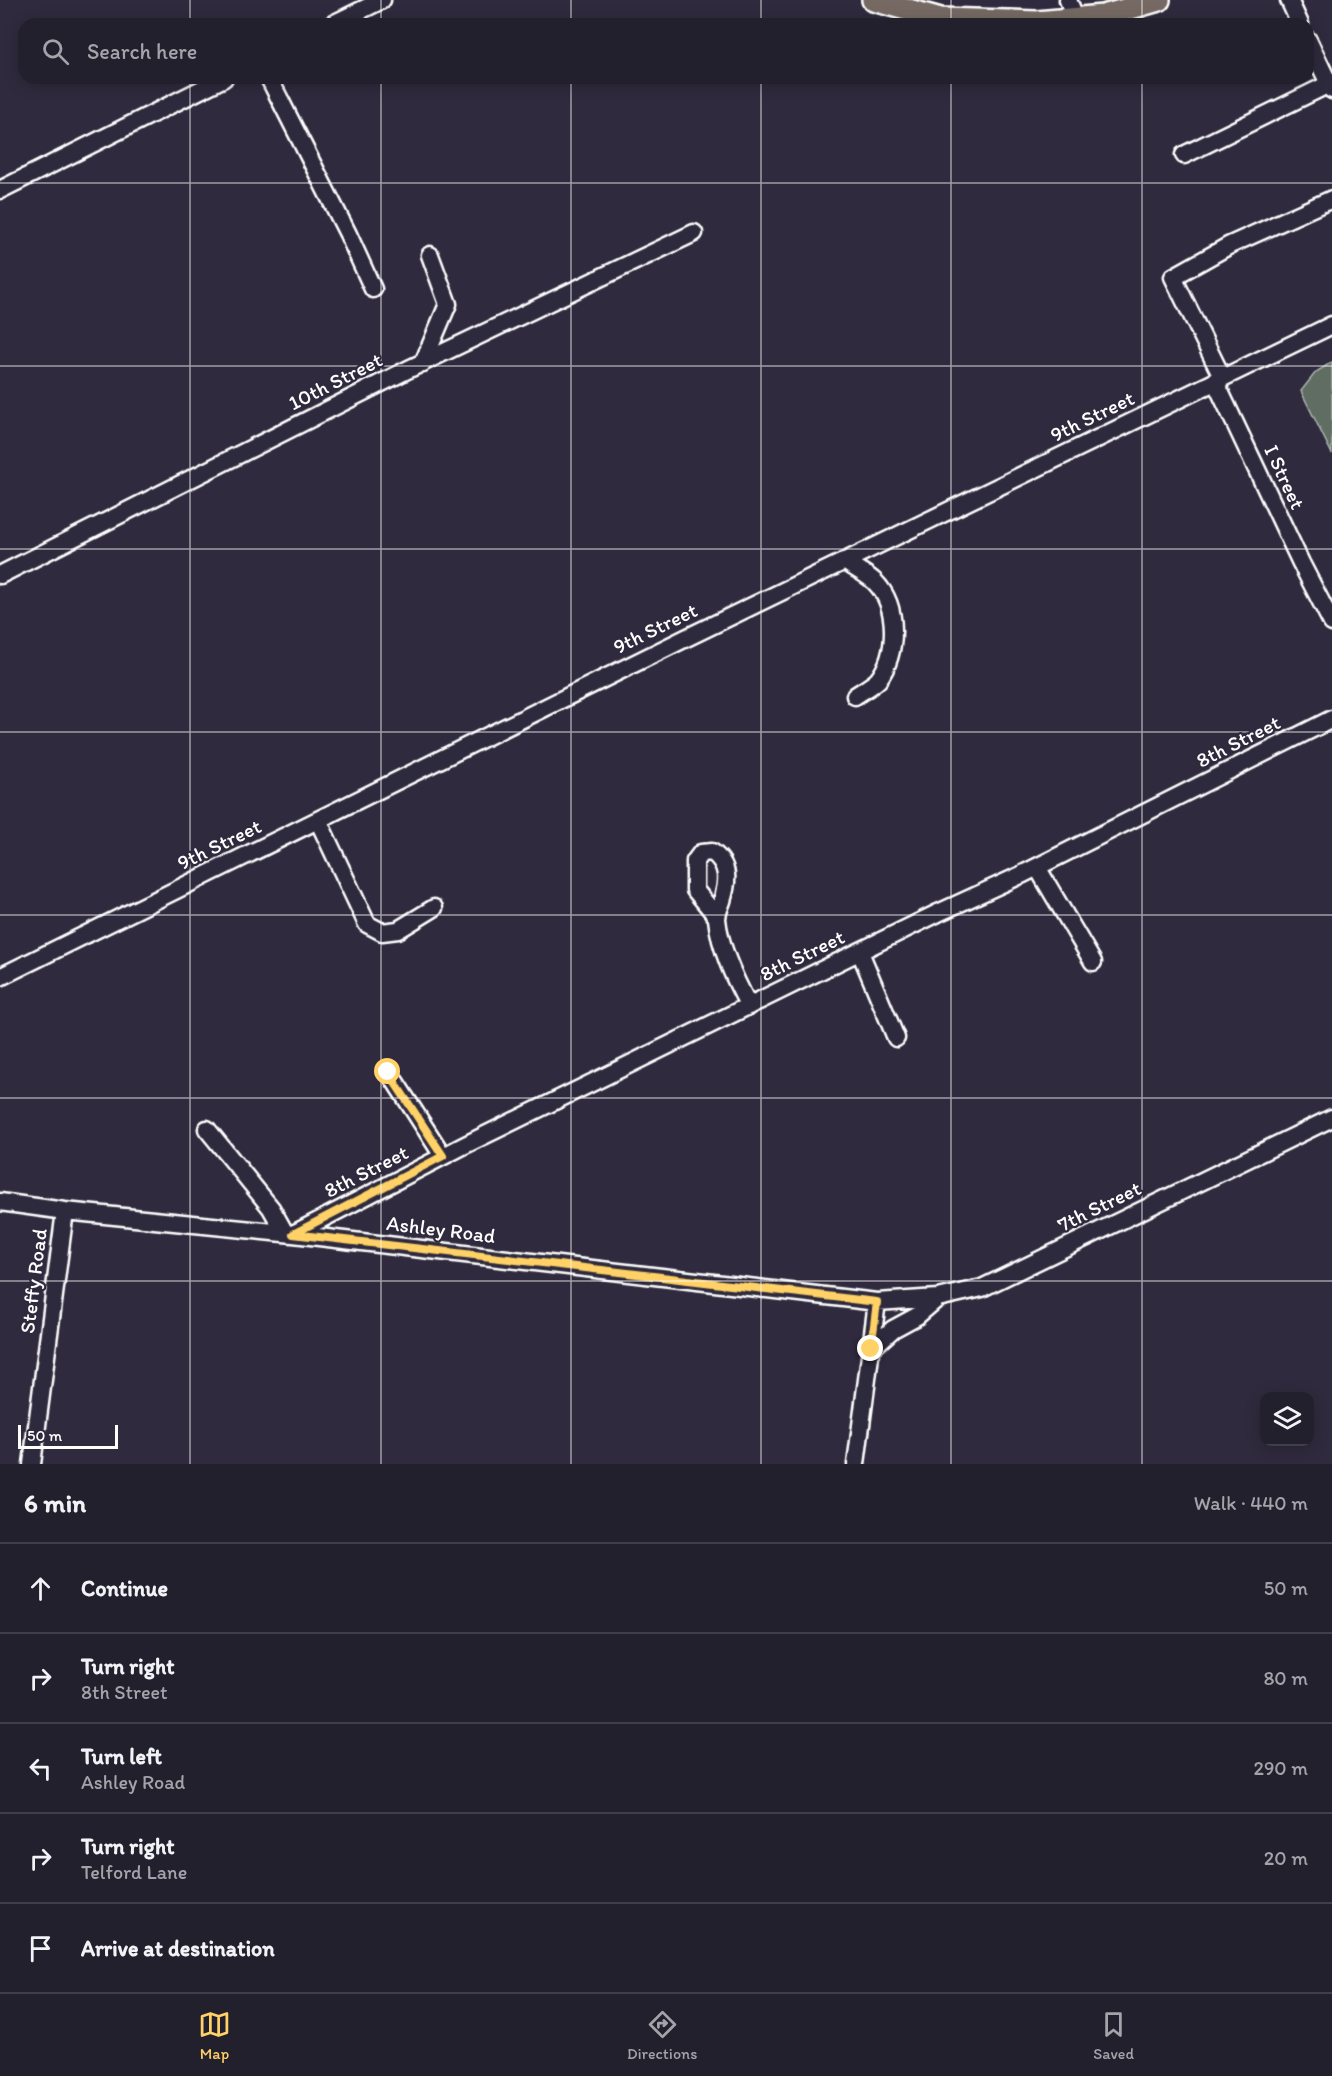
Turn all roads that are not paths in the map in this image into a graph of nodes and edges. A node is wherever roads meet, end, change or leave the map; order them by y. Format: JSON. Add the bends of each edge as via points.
{"nodes":[{"id":1,"x":382,"y":0,"type":"edge"},
{"id":2,"x":873,"y":0,"type":"edge"},
{"id":3,"x":1289,"y":0,"type":"edge"},
{"id":4,"x":1153,"y":1,"type":"edge"},
{"id":5,"x":1072,"y":9,"type":"edge"},
{"id":6,"x":345,"y":18,"type":"edge"},
{"id":7,"x":934,"y":18,"type":"edge"},
{"id":8,"x":1048,"y":18,"type":"edge"},
{"id":9,"x":1297,"y":18,"type":"edge"},
{"id":10,"x":1314,"y":53,"type":"edge"},
{"id":11,"x":212,"y":84,"type":"edge"},
{"id":12,"x":272,"y":84,"type":"edge"},
{"id":13,"x":1330,"y":87,"type":"edge"},
{"id":14,"x":1184,"y":155,"type":"dead end"},
{"id":15,"x":0,"y":190,"type":"edge"},
{"id":16,"x":1332,"y":199,"type":"edge"},
{"id":17,"x":694,"y":233,"type":"dead end"},
{"id":18,"x":430,"y":255,"type":"dead end"},
{"id":19,"x":372,"y":289,"type":"dead end"},
{"id":20,"x":1332,"y":325,"type":"edge"},
{"id":21,"x":423,"y":363,"type":"junction"},
{"id":22,"x":1219,"y":379,"type":"junction"},
{"id":23,"x":844,"y":561,"type":"junction"},
{"id":24,"x":0,"y":575,"type":"edge"},
{"id":25,"x":1332,"y":623,"type":"edge"},
{"id":26,"x":855,"y":696,"type":"dead end"},
{"id":27,"x":1332,"y":719,"type":"edge"},
{"id":28,"x":318,"y":820,"type":"junction"},
{"id":29,"x":1037,"y":867,"type":"junction"},
{"id":30,"x":434,"y":908,"type":"dead end"},
{"id":31,"x":717,"y":917,"type":"dead end"},
{"id":32,"x":860,"y":952,"type":"junction"},
{"id":33,"x":1093,"y":962,"type":"dead end"},
{"id":34,"x":0,"y":977,"type":"edge"},
{"id":35,"x":749,"y":1006,"type":"junction"},
{"id":36,"x":896,"y":1038,"type":"dead end"},
{"id":37,"x":388,"y":1072,"type":"dead end"},
{"id":38,"x":1332,"y":1118,"type":"edge"},
{"id":39,"x":207,"y":1129,"type":"dead end"},
{"id":40,"x":443,"y":1156,"type":"junction"},
{"id":41,"x":0,"y":1202,"type":"edge"},
{"id":42,"x":65,"y":1211,"type":"junction"},
{"id":43,"x":289,"y":1233,"type":"junction"},
{"id":44,"x":938,"y":1298,"type":"junction"},
{"id":45,"x":877,"y":1302,"type":"junction"},
{"id":46,"x":871,"y":1349,"type":"junction"},
{"id":47,"x":32,"y":1464,"type":"edge"},
{"id":48,"x":856,"y":1464,"type":"edge"}],
"edges":[{"from":1,"to":6,"type":"street"},
{"from":2,"to":7,"type":"main road"},
{"from":3,"to":9,"type":"street"},
{"from":4,"to":5,"type":"main road","via":[[1103,16]]},
{"from":5,"to":8,"type":"main road"},
{"from":10,"to":13,"type":"street"},
{"from":11,"to":15,"type":"street"},
{"from":12,"to":19,"type":"street"},
{"from":13,"to":14,"type":"street"},
{"from":16,"to":22,"type":"street","name":"I Street","via":[[1230,245],[1173,277]]},
{"from":17,"to":21,"type":"street","name":"10th Street"},
{"from":18,"to":21,"type":"street","via":[[448,304]]},
{"from":20,"to":22,"type":"street","name":"9th Street"},
{"from":21,"to":24,"type":"street","name":"10th Street"},
{"from":22,"to":23,"type":"street","name":"9th Street"},
{"from":22,"to":25,"type":"street","name":"I Street"},
{"from":23,"to":26,"type":"street","via":[[876,583],[887,600],[893,621],[892,644],[877,680]]},
{"from":23,"to":28,"type":"street","name":"9th Street"},
{"from":27,"to":29,"type":"street","name":"8th Street"},
{"from":28,"to":30,"type":"street","via":[[367,924],[382,932],[399,930]]},
{"from":28,"to":34,"type":"street","name":"9th Street"},
{"from":29,"to":32,"type":"street","name":"8th Street"},
{"from":29,"to":33,"type":"street"},
{"from":31,"to":35,"type":"street","via":[[730,969]]},
{"from":32,"to":35,"type":"street","name":"8th Street"},
{"from":32,"to":36,"type":"street"},
{"from":35,"to":40,"type":"street","name":"8th Street"},
{"from":37,"to":40,"type":"street"},
{"from":38,"to":44,"type":"street","name":"7th Street","via":[[982,1288]]},
{"from":39,"to":43,"type":"street"},
{"from":40,"to":43,"type":"street","name":"8th Street"},
{"from":41,"to":42,"type":"street","name":"Ashley Road"},
{"from":42,"to":43,"type":"street","name":"Ashley Road"},
{"from":42,"to":47,"type":"street","name":"Steffy Road"},
{"from":43,"to":45,"type":"street","name":"Ashley Road"},
{"from":44,"to":45,"type":"street","name":"7th Street"},
{"from":44,"to":46,"type":"street"},
{"from":45,"to":46,"type":"street"},
{"from":46,"to":48,"type":"street"}]}
